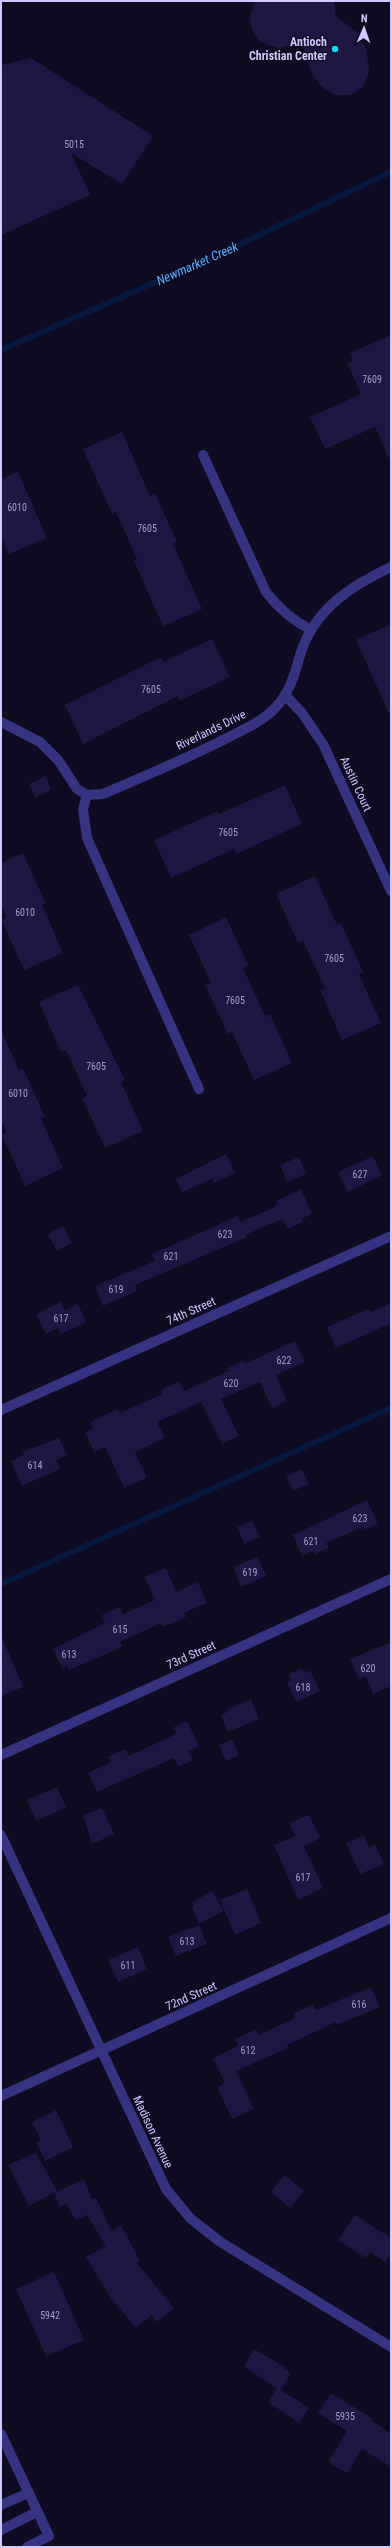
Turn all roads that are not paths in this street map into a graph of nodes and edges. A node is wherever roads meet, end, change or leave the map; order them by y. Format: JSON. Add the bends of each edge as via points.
{"nodes":[{"id":1,"x":203,"y":455,"type":"dead end"},
{"id":2,"x":391,"y":567,"type":"edge"},
{"id":3,"x":311,"y":630,"type":"junction"},
{"id":4,"x":285,"y":695,"type":"junction"},
{"id":5,"x":1,"y":722,"type":"edge"},
{"id":6,"x":87,"y":795,"type":"junction"},
{"id":7,"x":391,"y":891,"type":"edge"},
{"id":8,"x":199,"y":1089,"type":"dead end"},
{"id":9,"x":391,"y":1236,"type":"edge"},
{"id":10,"x":1,"y":1410,"type":"edge"},
{"id":11,"x":391,"y":1579,"type":"edge"},
{"id":12,"x":1,"y":1755,"type":"edge"},
{"id":13,"x":1,"y":1835,"type":"edge"},
{"id":14,"x":391,"y":1918,"type":"edge"},
{"id":15,"x":100,"y":2051,"type":"junction"},
{"id":16,"x":1,"y":2096,"type":"edge"},
{"id":17,"x":391,"y":2348,"type":"edge"},
{"id":18,"x":1,"y":2434,"type":"edge"},
{"id":19,"x":28,"y":2492,"type":"junction"},
{"id":20,"x":1,"y":2505,"type":"edge"},
{"id":21,"x":37,"y":2512,"type":"junction"},
{"id":22,"x":1,"y":2530,"type":"edge"},
{"id":23,"x":27,"y":2547,"type":"edge"}],
"edges":[{"from":1,"to":3,"type":"street","via":[[266,592],[278,608]]},
{"from":2,"to":3,"type":"street","name":"Riverlands Drive","via":[[340,596]]},
{"from":3,"to":4,"type":"street","name":"Riverlands Drive"},
{"from":4,"to":6,"type":"street","name":"Riverlands Drive","via":[[261,720],[208,748],[104,794]]},
{"from":4,"to":7,"type":"street","name":"Austin Court","via":[[302,713],[323,744]]},
{"from":5,"to":6,"type":"street","via":[[40,742],[58,760],[77,789]]},
{"from":6,"to":8,"type":"street","via":[[84,809],[87,838]]},
{"from":9,"to":10,"type":"street","name":"74th Street"},
{"from":11,"to":12,"type":"street","name":"73rd Street"},
{"from":13,"to":15,"type":"street","name":"Madison Avenue"},
{"from":14,"to":15,"type":"street","name":"72nd Street"},
{"from":15,"to":16,"type":"street","name":"72nd Street"},
{"from":15,"to":17,"type":"street","name":"Madison Avenue","via":[[156,2172],[166,2189],[190,2218],[219,2241]]},
{"from":18,"to":19,"type":"street"},
{"from":19,"to":20,"type":"street"},
{"from":19,"to":21,"type":"street"},
{"from":21,"to":22,"type":"street"},
{"from":21,"to":23,"type":"street","via":[[49,2536]]}]}
